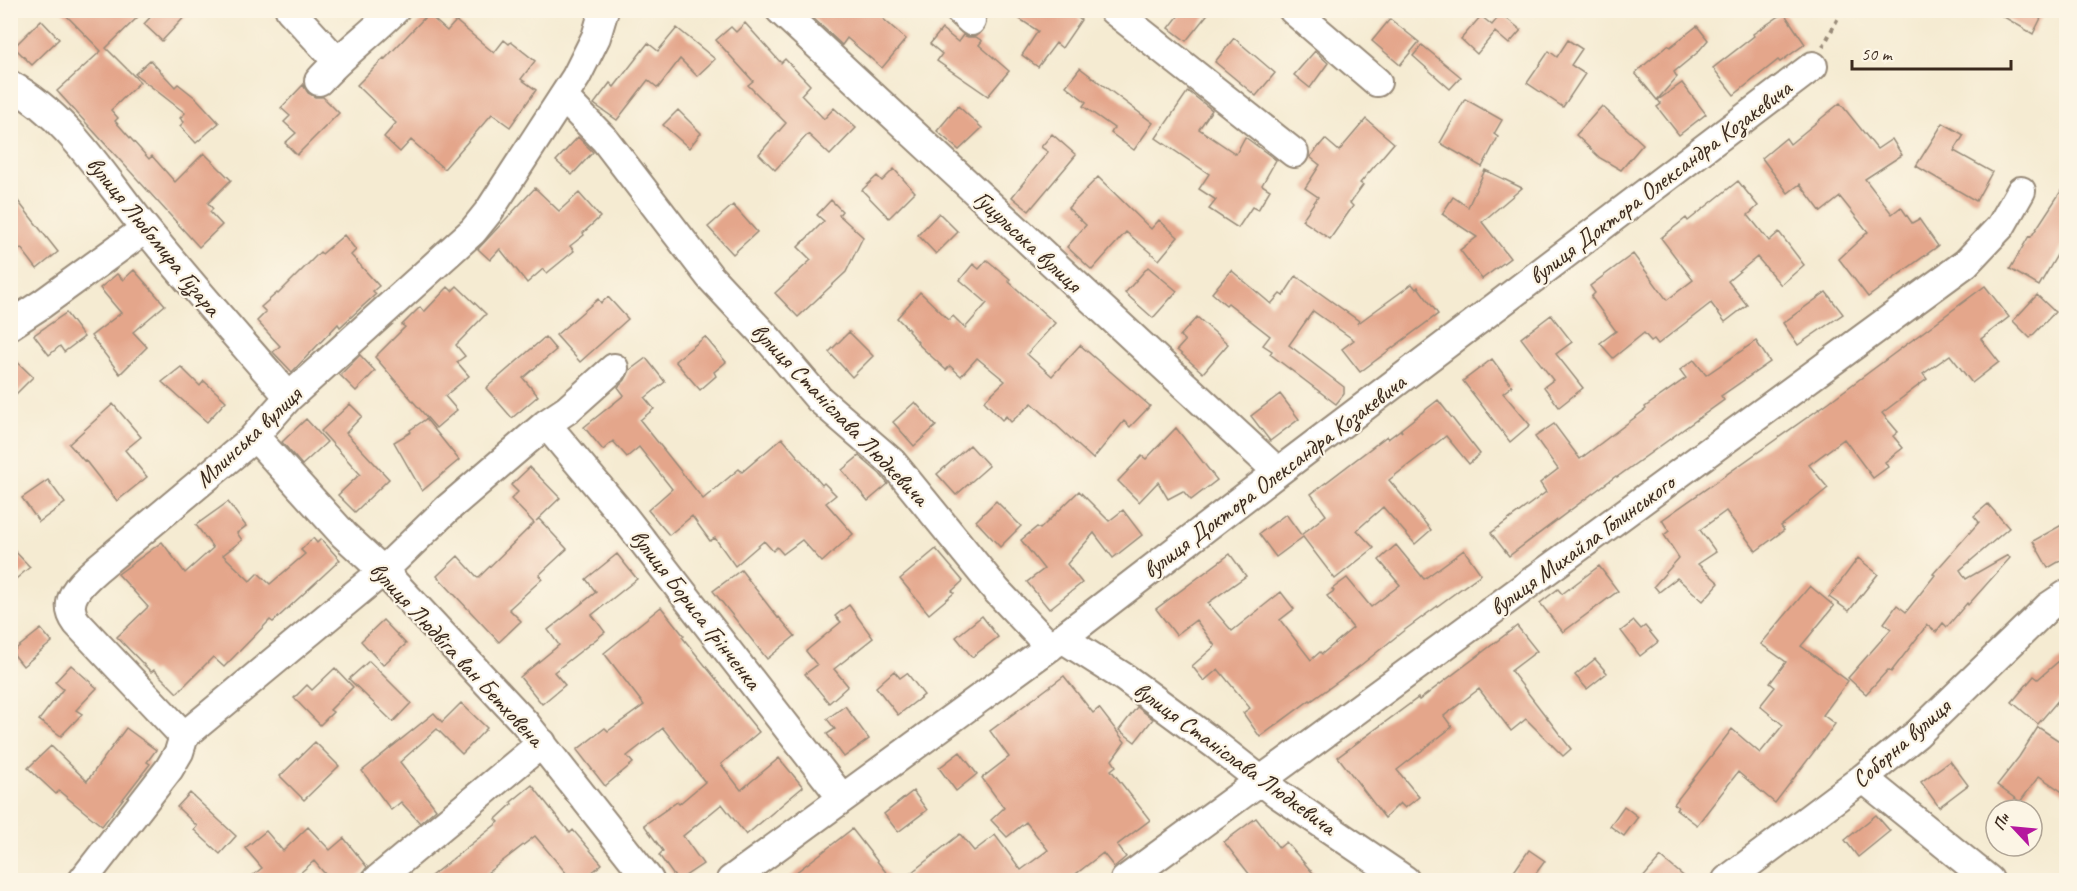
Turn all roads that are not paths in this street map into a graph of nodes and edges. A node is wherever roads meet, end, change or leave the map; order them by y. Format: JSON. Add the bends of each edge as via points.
{"nodes":[{"id":1,"x":290,"y":10,"type":"edge"},
{"id":2,"x":395,"y":10,"type":"edge"},
{"id":3,"x":604,"y":10,"type":"edge"},
{"id":4,"x":780,"y":10,"type":"edge"},
{"id":5,"x":1113,"y":10,"type":"edge"},
{"id":6,"x":1293,"y":10,"type":"edge"},
{"id":7,"x":1813,"y":66,"type":"road end"},
{"id":8,"x":1377,"y":82,"type":"dead end"},
{"id":9,"x":10,"y":85,"type":"edge"},
{"id":10,"x":563,"y":97,"type":"junction"},
{"id":11,"x":1294,"y":153,"type":"dead end"},
{"id":12,"x":2021,"y":191,"type":"dead end"},
{"id":13,"x":146,"y":229,"type":"junction"},
{"id":14,"x":10,"y":325,"type":"edge"},
{"id":15,"x":614,"y":368,"type":"dead end"},
{"id":16,"x":289,"y":397,"type":"junction"},
{"id":17,"x":546,"y":424,"type":"junction"},
{"id":18,"x":255,"y":437,"type":"junction"},
{"id":19,"x":1278,"y":472,"type":"junction"},
{"id":20,"x":383,"y":571,"type":"junction"},
{"id":21,"x":2067,"y":595,"type":"edge"},
{"id":22,"x":1056,"y":643,"type":"junction"},
{"id":23,"x":184,"y":736,"type":"junction"},
{"id":24,"x":542,"y":743,"type":"junction"},
{"id":25,"x":1863,"y":778,"type":"junction"},
{"id":26,"x":1261,"y":779,"type":"junction"},
{"id":27,"x":842,"y":798,"type":"junction"},
{"id":28,"x":1958,"y":871,"type":"edge"},
{"id":29,"x":83,"y":880,"type":"edge"},
{"id":30,"x":377,"y":880,"type":"edge"},
{"id":31,"x":649,"y":880,"type":"edge"},
{"id":32,"x":730,"y":880,"type":"edge"},
{"id":33,"x":1125,"y":880,"type":"edge"},
{"id":34,"x":1405,"y":880,"type":"edge"},
{"id":35,"x":1727,"y":880,"type":"edge"},
{"id":36,"x":1989,"y":880,"type":"edge"}],
"edges":[{"from":1,"to":2,"type":"street","via":[[328,71]]},
{"from":3,"to":10,"type":"street","name":"Млинська вулиця","via":[[589,55]]},
{"from":4,"to":19,"type":"street","name":"Гуцульська вулиця"},
{"from":5,"to":11,"type":"street"},
{"from":6,"to":8,"type":"street"},
{"from":7,"to":19,"type":"street","name":"вулиця Доктора Олександра Козакевича"},
{"from":9,"to":13,"type":"street","name":"вулиця Любомира Гузара","via":[[37,102],[69,133]]},
{"from":10,"to":16,"type":"street","name":"Млинська вулиця","via":[[473,231]]},
{"from":10,"to":22,"type":"street","name":"вулиця Станіслава Людкевича","via":[[605,140],[710,277],[819,399],[892,462],[997,591]]},
{"from":12,"to":26,"type":"street","name":"вулиця Михайла Голинського","via":[[2001,226],[1966,263]]},
{"from":13,"to":14,"type":"street"},
{"from":13,"to":16,"type":"street","name":"вулиця Любомира Гузара"},
{"from":15,"to":17,"type":"street"},
{"from":16,"to":18,"type":"street","name":"Млинська вулиця"},
{"from":17,"to":20,"type":"street","via":[[447,509]]},
{"from":17,"to":27,"type":"street","name":"вулиця Бориса Грінченка","via":[[624,517]]},
{"from":18,"to":20,"type":"street","name":"вулиця Людвіга ван Бетховена","via":[[344,535]]},
{"from":18,"to":23,"type":"street","name":"Млинська вулиця","via":[[98,568],[75,590],[71,601],[71,613],[77,622]]},
{"from":19,"to":22,"type":"street","name":"вулиця Доктора Олександра Козакевича"},
{"from":20,"to":23,"type":"street"},
{"from":20,"to":24,"type":"street","name":"вулиця Людвіга ван Бетховена"},
{"from":21,"to":25,"type":"street","name":"Соборна вулиця","via":[[2048,607],[1917,734]]},
{"from":22,"to":26,"type":"street","name":"вулиця Станіслава Людкевича","via":[[1125,678]]},
{"from":22,"to":27,"type":"street","name":"вулиця Доктора Олександра Козакевича"},
{"from":23,"to":29,"type":"street","via":[[169,769]]},
{"from":24,"to":30,"type":"street"},
{"from":24,"to":31,"type":"street","name":"вулиця Людвіга ван Бетховена"},
{"from":25,"to":28,"type":"street"},
{"from":25,"to":35,"type":"street","name":"Соборна вулиця"},
{"from":26,"to":33,"type":"street","name":"вулиця Михайла Голинського"},
{"from":26,"to":34,"type":"street","name":"вулиця Станіслава Людкевича"},
{"from":27,"to":32,"type":"street","name":"вулиця Доктора Олександра Козакевича"},
{"from":28,"to":36,"type":"street"}]}
